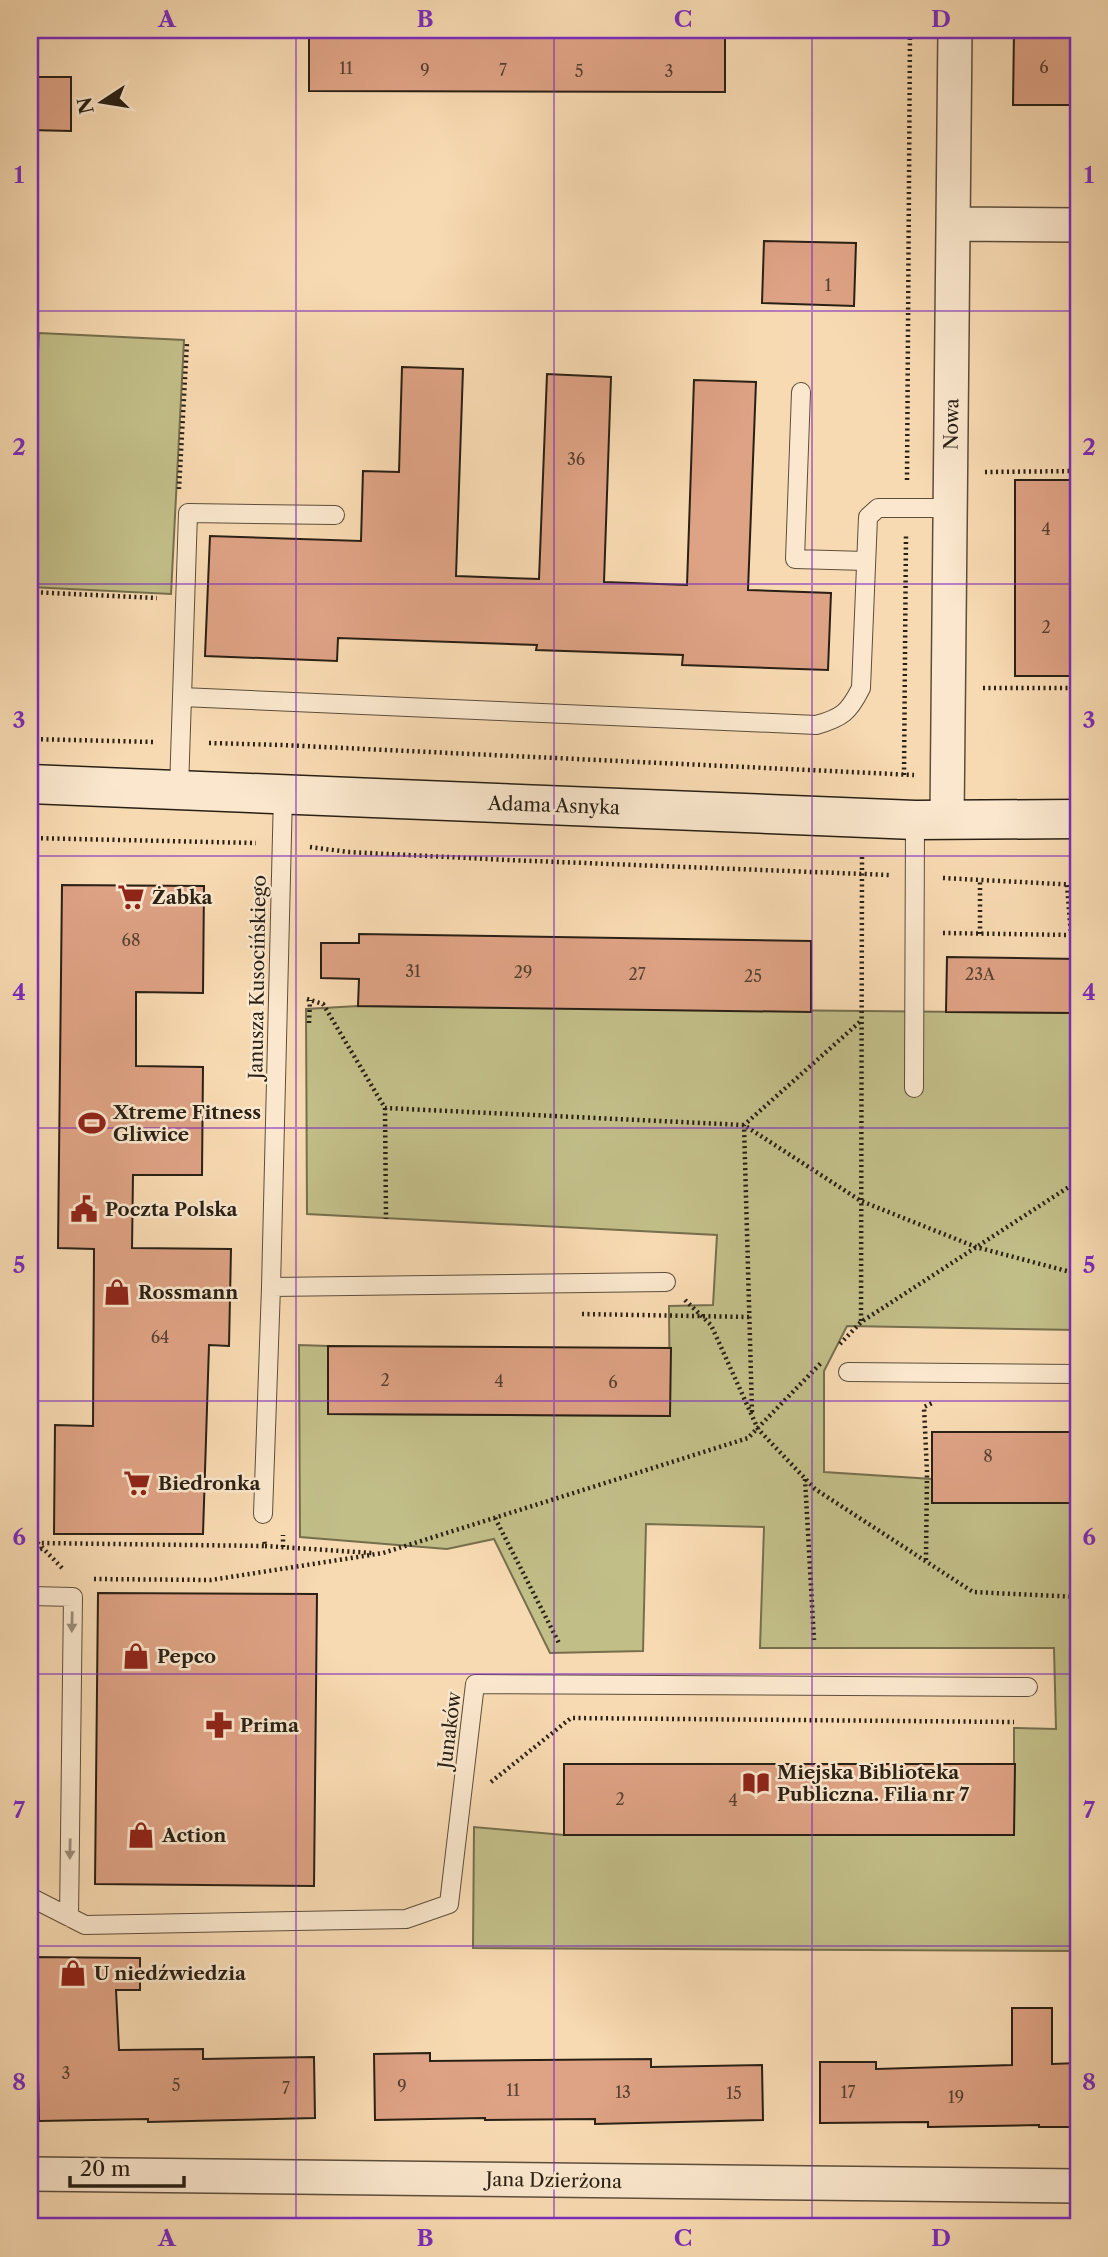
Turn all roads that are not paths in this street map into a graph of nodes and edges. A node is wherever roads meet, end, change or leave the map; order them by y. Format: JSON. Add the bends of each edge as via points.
{"nodes":[{"id":1,"x":955,"y":30,"type":"edge"},
{"id":2,"x":953,"y":225,"type":"junction"},
{"id":3,"x":1078,"y":225,"type":"edge"},
{"id":4,"x":801,"y":392,"type":"dead end"},
{"id":5,"x":950,"y":508,"type":"junction"},
{"id":6,"x":335,"y":515,"type":"dead end"},
{"id":7,"x":866,"y":561,"type":"junction"},
{"id":8,"x":182,"y":697,"type":"junction"},
{"id":9,"x":30,"y":784,"type":"edge"},
{"id":10,"x":179,"y":789,"type":"junction"},
{"id":11,"x":283,"y":794,"type":"junction"},
{"id":12,"x":931,"y":819,"type":"junction"},
{"id":13,"x":1078,"y":819,"type":"edge"},
{"id":14,"x":914,"y":1088,"type":"dead end"},
{"id":15,"x":666,"y":1282,"type":"road end"},
{"id":16,"x":271,"y":1287,"type":"junction"},
{"id":17,"x":848,"y":1372,"type":"dead end"},
{"id":18,"x":1078,"y":1374,"type":"edge"},
{"id":19,"x":263,"y":1514,"type":"road end"},
{"id":20,"x":30,"y":1596,"type":"edge"},
{"id":21,"x":1028,"y":1687,"type":"dead end"},
{"id":22,"x":30,"y":1897,"type":"edge"},
{"id":23,"x":69,"y":1917,"type":"junction"},
{"id":24,"x":30,"y":2174,"type":"edge"},
{"id":25,"x":1078,"y":2186,"type":"edge"}],
"edges":[{"from":1,"to":2,"type":"street","name":"Nowa"},
{"from":2,"to":3,"type":"street"},
{"from":2,"to":5,"type":"street","name":"Nowa"},
{"from":4,"to":7,"type":"lane","via":[[795,559]]},
{"from":5,"to":7,"type":"lane","via":[[878,508],[868,517]]},
{"from":5,"to":12,"type":"street","name":"Nowa","via":[[947,771]]},
{"from":6,"to":8,"type":"lane","via":[[188,513]]},
{"from":7,"to":8,"type":"lane","via":[[861,688],[838,719],[816,725]]},
{"from":8,"to":10,"type":"lane"},
{"from":9,"to":10,"type":"street","name":"Adama Asnyka"},
{"from":10,"to":11,"type":"street","name":"Adama Asnyka"},
{"from":11,"to":12,"type":"street","name":"Adama Asnyka"},
{"from":11,"to":16,"type":"lane","name":"Janusza Kusocińskiego"},
{"from":12,"to":13,"type":"street","name":"Adama Asnyka"},
{"from":12,"to":14,"type":"lane","via":[[914,876]]},
{"from":15,"to":16,"type":"lane"},
{"from":16,"to":19,"type":"lane","name":"Janusza Kusocińskiego"},
{"from":17,"to":18,"type":"lane"},
{"from":20,"to":23,"type":"lane","one_way":true,"via":[[73,1587]]},
{"from":21,"to":23,"type":"lane","name":"Junaków","via":[[475,1684],[449,1904],[406,1919],[85,1925]]},
{"from":22,"to":23,"type":"lane","name":"Junaków"},
{"from":24,"to":25,"type":"street","name":"Jana Dzierżona"}]}
